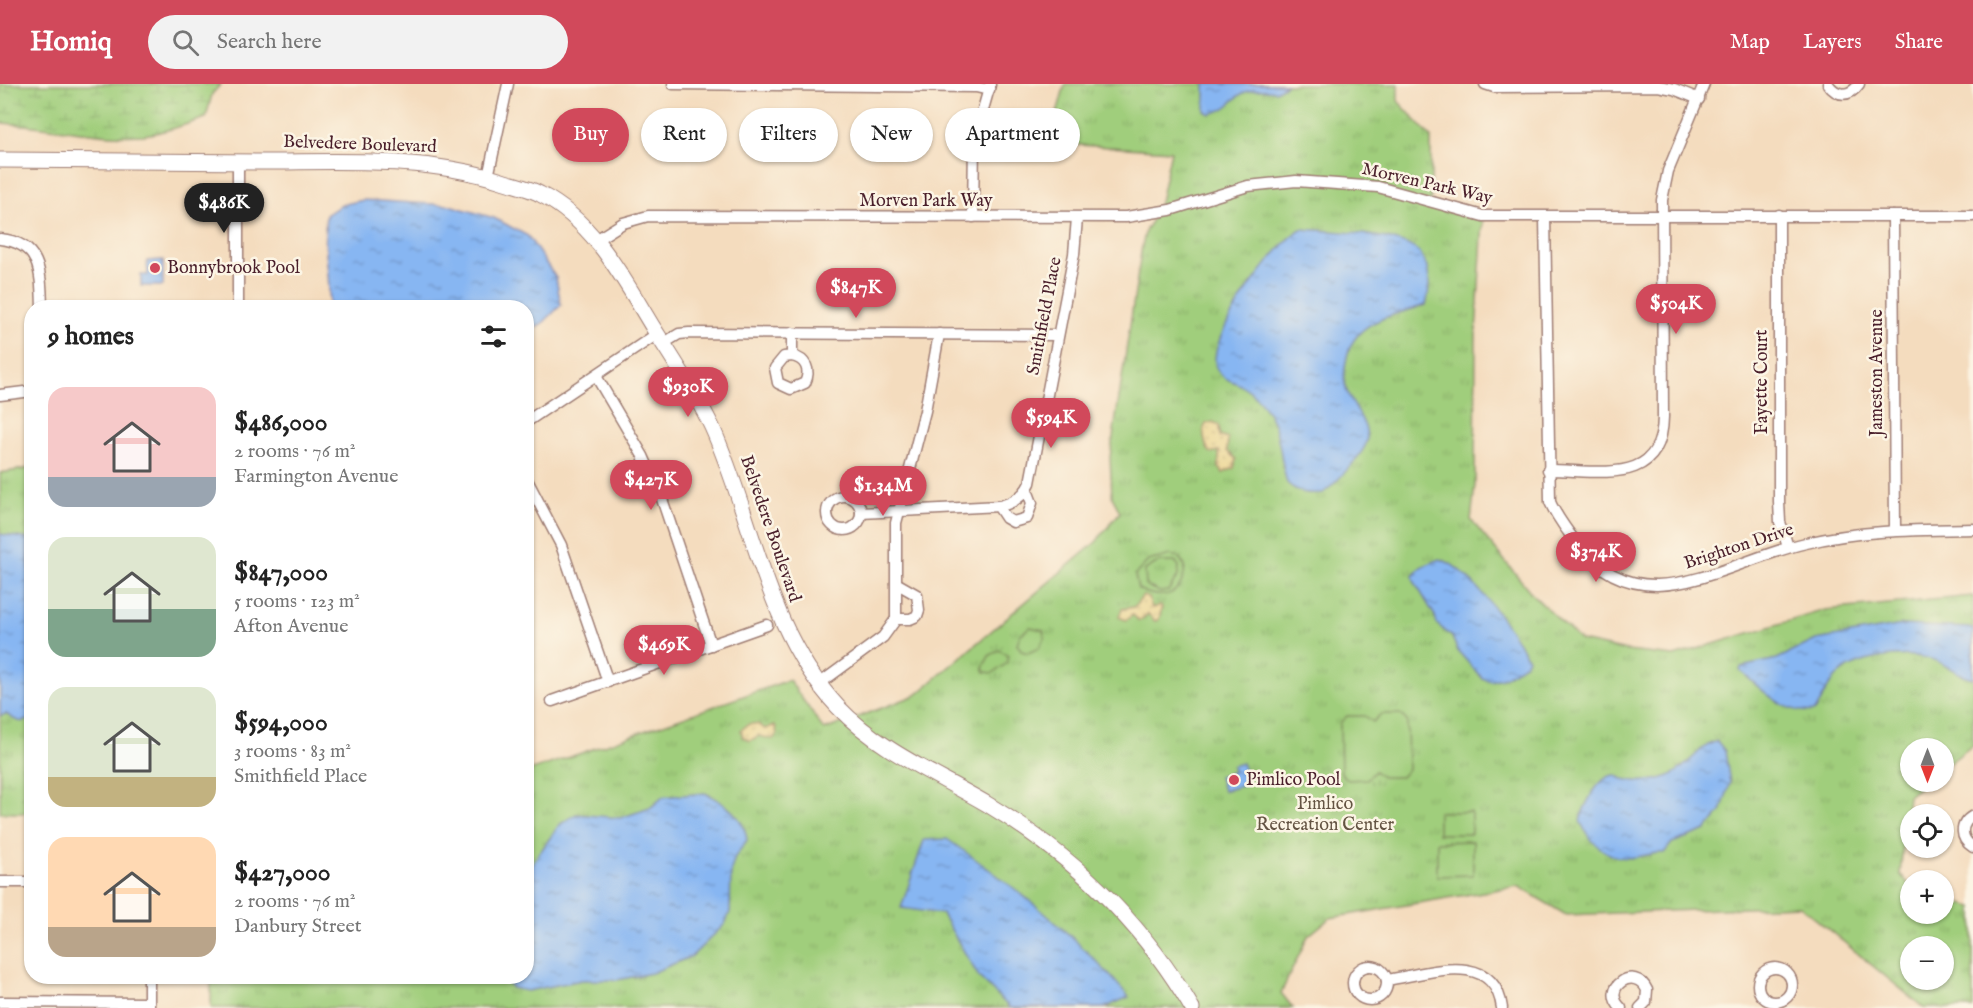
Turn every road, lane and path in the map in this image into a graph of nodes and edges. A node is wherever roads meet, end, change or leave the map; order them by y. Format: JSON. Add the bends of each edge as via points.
{"nodes":[{"id":1,"x":673,"y":84,"type":"edge"},
{"id":2,"x":1485,"y":84,"type":"edge"},
{"id":3,"x":1704,"y":84,"type":"edge"},
{"id":4,"x":1828,"y":84,"type":"edge"},
{"id":5,"x":1859,"y":84,"type":"edge"},
{"id":6,"x":504,"y":85,"type":"edge"},
{"id":7,"x":1583,"y":85,"type":"edge"},
{"id":8,"x":990,"y":87,"type":"edge"},
{"id":9,"x":1699,"y":99,"type":"junction"},
{"id":10,"x":0,"y":160,"type":"edge"},
{"id":11,"x":238,"y":162,"type":"junction"},
{"id":12,"x":488,"y":177,"type":"junction"},
{"id":13,"x":1779,"y":215,"type":"junction"},
{"id":14,"x":1661,"y":216,"type":"junction"},
{"id":15,"x":1893,"y":216,"type":"junction"},
{"id":16,"x":1973,"y":216,"type":"edge"},
{"id":17,"x":973,"y":217,"type":"junction"},
{"id":18,"x":1545,"y":217,"type":"junction"},
{"id":19,"x":1077,"y":218,"type":"junction"},
{"id":20,"x":0,"y":239,"type":"edge"},
{"id":21,"x":596,"y":240,"type":"junction"},
{"id":22,"x":41,"y":300,"type":"edge"},
{"id":23,"x":238,"y":300,"type":"edge"},
{"id":24,"x":792,"y":333,"type":"junction"},
{"id":25,"x":939,"y":334,"type":"junction"},
{"id":26,"x":1058,"y":335,"type":"junction"},
{"id":27,"x":660,"y":339,"type":"junction"},
{"id":28,"x":792,"y":356,"type":"dead end"},
{"id":29,"x":596,"y":376,"type":"junction"},
{"id":30,"x":24,"y":392,"type":"edge"},
{"id":31,"x":0,"y":395,"type":"edge"},
{"id":32,"x":534,"y":417,"type":"edge"},
{"id":33,"x":1548,"y":470,"type":"junction"},
{"id":34,"x":1027,"y":490,"type":"junction"},
{"id":35,"x":534,"y":493,"type":"edge"},
{"id":36,"x":998,"y":506,"type":"junction"},
{"id":37,"x":900,"y":509,"type":"junction"},
{"id":38,"x":861,"y":513,"type":"dead end"},
{"id":39,"x":1973,"y":529,"type":"edge"},
{"id":40,"x":1894,"y":530,"type":"junction"},
{"id":41,"x":1788,"y":547,"type":"junction"},
{"id":42,"x":896,"y":583,"type":"junction"},
{"id":43,"x":896,"y":619,"type":"junction"},
{"id":44,"x":767,"y":625,"type":"dead end"},
{"id":45,"x":711,"y":645,"type":"junction"},
{"id":46,"x":608,"y":682,"type":"junction"},
{"id":47,"x":819,"y":684,"type":"junction"},
{"id":48,"x":552,"y":701,"type":"dead end"},
{"id":49,"x":1973,"y":816,"type":"edge"},
{"id":50,"x":1973,"y":847,"type":"edge"},
{"id":51,"x":0,"y":882,"type":"edge"},
{"id":52,"x":24,"y":882,"type":"edge"},
{"id":53,"x":1387,"y":980,"type":"dead end"},
{"id":54,"x":149,"y":984,"type":"edge"},
{"id":55,"x":8,"y":1004,"type":"edge"},
{"id":56,"x":149,"y":1005,"type":"edge"},
{"id":57,"x":1192,"y":1008,"type":"edge"},
{"id":58,"x":1502,"y":1008,"type":"edge"},
{"id":59,"x":1621,"y":1008,"type":"edge"},
{"id":60,"x":1640,"y":1008,"type":"edge"}],
"edges":[{"from":1,"to":8,"type":"street"},
{"from":2,"to":7,"type":"street"},
{"from":3,"to":9,"type":"street"},
{"from":4,"to":5,"type":"street","via":[[1838,94],[1846,94]]},
{"from":6,"to":12,"type":"street"},
{"from":7,"to":9,"type":"street","via":[[1658,86]]},
{"from":8,"to":17,"type":"street","via":[[974,141]]},
{"from":9,"to":14,"type":"street","via":[[1668,171]]},
{"from":10,"to":11,"type":"street","name":"Belvedere Boulevard"},
{"from":11,"to":12,"type":"street","name":"Belvedere Boulevard","via":[[404,162]]},
{"from":11,"to":23,"type":"street"},
{"from":12,"to":21,"type":"street","name":"Belvedere Boulevard","via":[[540,194],[570,214]]},
{"from":13,"to":14,"type":"street","name":"Morven Park Way"},
{"from":13,"to":15,"type":"street","name":"Morven Park Way"},
{"from":13,"to":41,"type":"street","name":"Fayette Court","via":[[1779,502]]},
{"from":14,"to":18,"type":"street","name":"Morven Park Way"},
{"from":14,"to":33,"type":"street","via":[[1660,446],[1654,456],[1633,469]]},
{"from":15,"to":16,"type":"street","name":"Morven Park Way"},
{"from":15,"to":40,"type":"street","name":"Jameston Avenue"},
{"from":17,"to":19,"type":"street","name":"Morven Park Way"},
{"from":17,"to":21,"type":"street","name":"Morven Park Way","via":[[648,216],[623,222]]},
{"from":18,"to":19,"type":"street","name":"Morven Park Way","via":[[1484,216],[1378,187],[1296,181],[1239,188],[1149,215]]},
{"from":18,"to":33,"type":"street","name":"Brighton Drive"},
{"from":19,"to":26,"type":"street","name":"Smithfield Place"},
{"from":20,"to":22,"type":"street","via":[[32,253],[39,265]]},
{"from":21,"to":27,"type":"street","name":"Belvedere Boulevard"},
{"from":24,"to":25,"type":"street"},
{"from":24,"to":27,"type":"street","via":[[688,333]]},
{"from":24,"to":28,"type":"street"},
{"from":25,"to":26,"type":"street"},
{"from":25,"to":37,"type":"street","via":[[925,411]]},
{"from":26,"to":34,"type":"street","name":"Smithfield Place"},
{"from":27,"to":29,"type":"street"},
{"from":27,"to":47,"type":"street","name":"Belvedere Boulevard","via":[[711,426],[781,619]]},
{"from":29,"to":32,"type":"street"},
{"from":29,"to":45,"type":"street","via":[[643,456],[662,499]]},
{"from":30,"to":31,"type":"street"},
{"from":33,"to":41,"type":"street","name":"Brighton Drive","via":[[1550,502],[1562,524],[1602,571],[1629,582],[1650,586],[1679,584]]},
{"from":34,"to":36,"type":"street","via":[[1010,504]]},
{"from":34,"to":36,"type":"street","name":"Smithfield Place","via":[[1032,503],[1027,519],[1013,522]]},
{"from":35,"to":46,"type":"street","via":[[561,545]]},
{"from":36,"to":37,"type":"street"},
{"from":37,"to":38,"type":"street"},
{"from":37,"to":42,"type":"street","via":[[894,537]]},
{"from":39,"to":40,"type":"street","name":"Brighton Drive"},
{"from":40,"to":41,"type":"street","name":"Brighton Drive"},
{"from":42,"to":43,"type":"street"},
{"from":42,"to":43,"type":"street","via":[[917,595],[920,602],[916,616]]},
{"from":43,"to":47,"type":"street","via":[[883,637]]},
{"from":44,"to":45,"type":"street"},
{"from":45,"to":46,"type":"street"},
{"from":46,"to":48,"type":"street"},
{"from":47,"to":57,"type":"street","name":"Belvedere Boulevard","via":[[857,724],[900,757],[994,809],[1075,866],[1142,934],[1174,976]]},
{"from":49,"to":50,"type":"street","via":[[1962,832]]},
{"from":51,"to":52,"type":"street"},
{"from":53,"to":58,"type":"street","via":[[1461,968],[1474,970],[1496,986]]},
{"from":54,"to":56,"type":"street"},
{"from":55,"to":56,"type":"street"},
{"from":59,"to":60,"type":"street","via":[[1614,990],[1619,981],[1629,977],[1640,981],[1647,990],[1646,1002]]}]}
